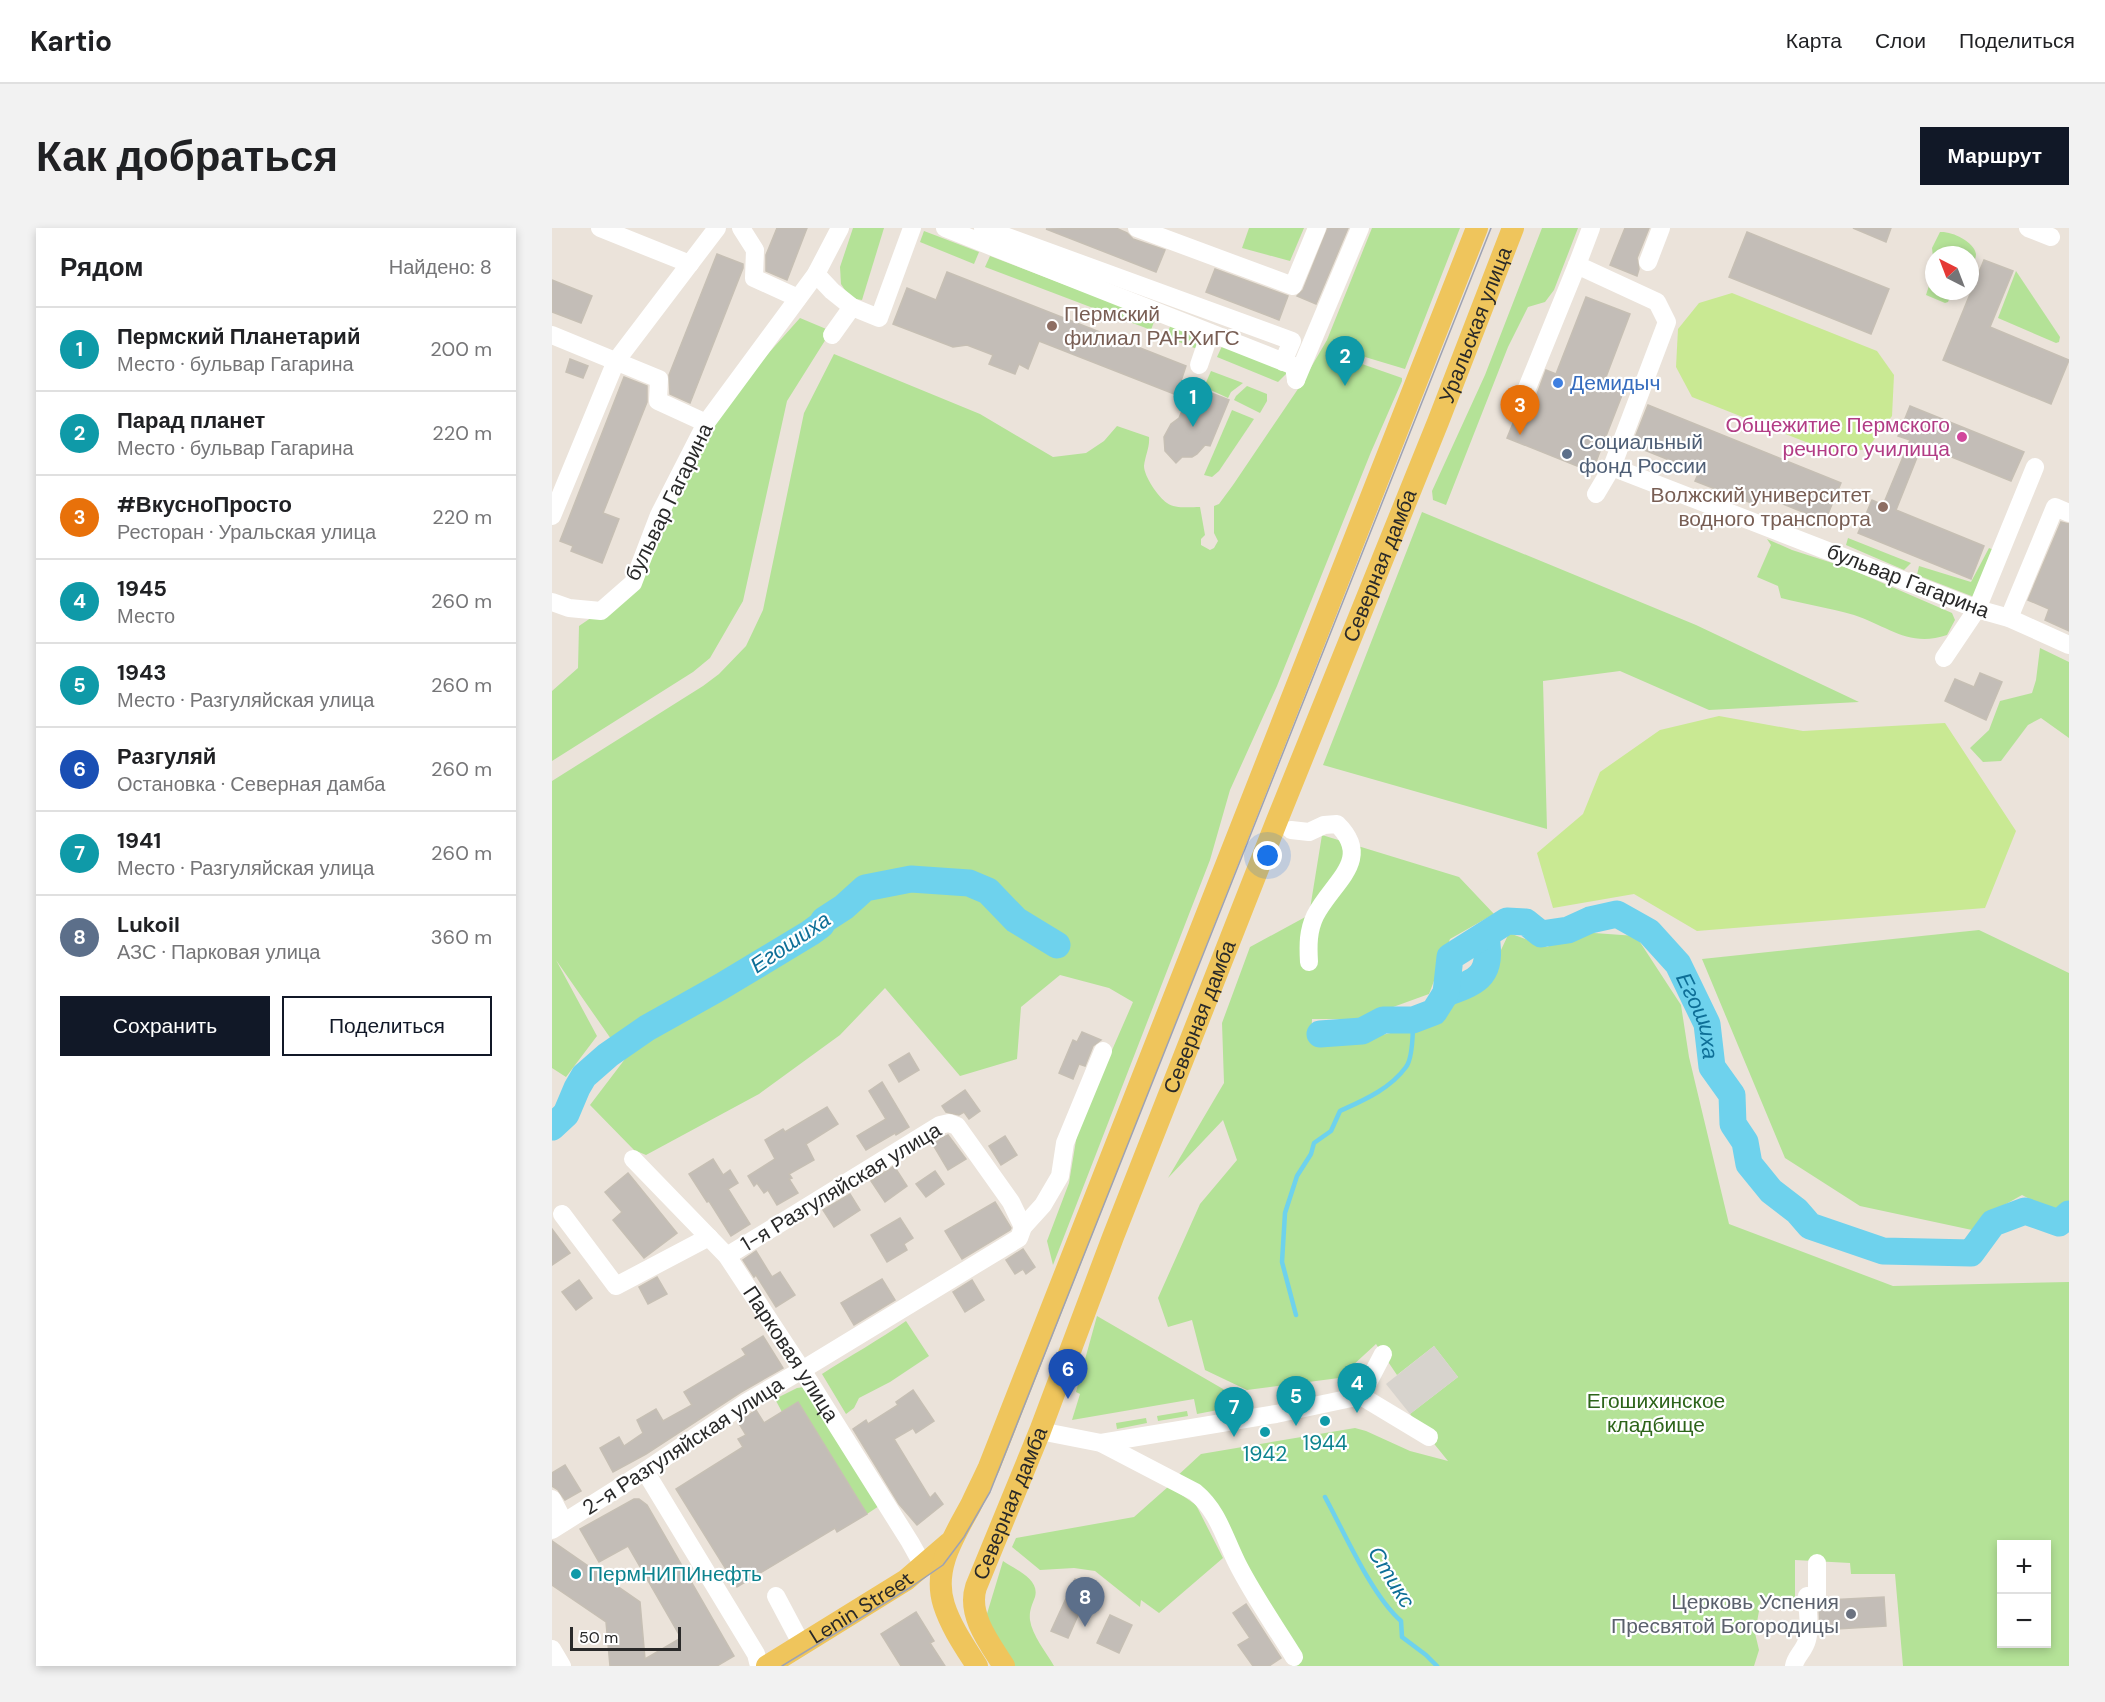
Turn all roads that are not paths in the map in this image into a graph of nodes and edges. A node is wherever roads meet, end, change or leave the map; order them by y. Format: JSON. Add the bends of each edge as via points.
{"nodes":[{"id":1,"x":600,"y":228,"type":"edge"},
{"id":2,"x":717,"y":228,"type":"edge"},
{"id":3,"x":741,"y":228,"type":"edge"},
{"id":4,"x":840,"y":228,"type":"edge"},
{"id":5,"x":912,"y":228,"type":"edge"},
{"id":6,"x":945,"y":228,"type":"edge"},
{"id":7,"x":1317,"y":228,"type":"edge"},
{"id":8,"x":1360,"y":228,"type":"edge"},
{"id":9,"x":1477,"y":228,"type":"edge"},
{"id":10,"x":1513,"y":228,"type":"edge"},
{"id":11,"x":1591,"y":228,"type":"edge"},
{"id":12,"x":1662,"y":228,"type":"edge"},
{"id":13,"x":2028,"y":228,"type":"edge"},
{"id":14,"x":1144,"y":229,"type":"edge"},
{"id":15,"x":976,"y":231,"type":"edge"},
{"id":16,"x":2051,"y":237,"type":"dead end"},
{"id":17,"x":1648,"y":262,"type":"dead end"},
{"id":18,"x":690,"y":264,"type":"junction"},
{"id":19,"x":1577,"y":266,"type":"junction"},
{"id":20,"x":816,"y":274,"type":"junction"},
{"id":21,"x":798,"y":298,"type":"junction"},
{"id":22,"x":852,"y":307,"type":"junction"},
{"id":23,"x":1210,"y":333,"type":"junction"},
{"id":24,"x":552,"y":335,"type":"edge"},
{"id":25,"x":832,"y":335,"type":"dead end"},
{"id":26,"x":616,"y":361,"type":"junction"},
{"id":27,"x":1283,"y":362,"type":"junction"},
{"id":28,"x":1200,"y":365,"type":"dead end"},
{"id":29,"x":1527,"y":388,"type":"dead end"},
{"id":30,"x":1405,"y":409,"type":"joint"},
{"id":31,"x":1438,"y":422,"type":"joint"},
{"id":32,"x":706,"y":423,"type":"junction"},
{"id":33,"x":1612,"y":467,"type":"junction"},
{"id":34,"x":2035,"y":467,"type":"dead end"},
{"id":35,"x":1596,"y":494,"type":"dead end"},
{"id":36,"x":2069,"y":513,"type":"edge"},
{"id":37,"x":552,"y":514,"type":"edge"},
{"id":38,"x":552,"y":602,"type":"edge"},
{"id":39,"x":1977,"y":609,"type":"junction"},
{"id":40,"x":2009,"y":618,"type":"junction"},
{"id":41,"x":2069,"y":645,"type":"edge"},
{"id":42,"x":1944,"y":658,"type":"dead end"},
{"id":43,"x":1291,"y":830,"type":"dead end"},
{"id":44,"x":1310,"y":962,"type":"dead end"},
{"id":45,"x":1103,"y":1051,"type":"dead end"},
{"id":46,"x":633,"y":1159,"type":"dead end"},
{"id":47,"x":562,"y":1214,"type":"dead end"},
{"id":48,"x":1023,"y":1227,"type":"junction"},
{"id":49,"x":709,"y":1237,"type":"junction"},
{"id":50,"x":727,"y":1256,"type":"junction"},
{"id":51,"x":1383,"y":1354,"type":"dead end"},
{"id":52,"x":802,"y":1370,"type":"junction"},
{"id":53,"x":1361,"y":1396,"type":"junction"},
{"id":54,"x":1040,"y":1431,"type":"junction"},
{"id":55,"x":1429,"y":1437,"type":"dead end"},
{"id":56,"x":1101,"y":1443,"type":"junction"},
{"id":57,"x":645,"y":1471,"type":"junction"},
{"id":58,"x":552,"y":1499,"type":"edge"},
{"id":59,"x":558,"y":1526,"type":"edge"},
{"id":60,"x":949,"y":1543,"type":"junction"},
{"id":61,"x":1817,"y":1563,"type":"dead end"},
{"id":62,"x":924,"y":1567,"type":"junction"},
{"id":63,"x":776,"y":1596,"type":"dead end"},
{"id":64,"x":802,"y":1645,"type":"junction"},
{"id":65,"x":552,"y":1649,"type":"edge"},
{"id":66,"x":1294,"y":1657,"type":"dead end"},
{"id":67,"x":562,"y":1666,"type":"edge"},
{"id":68,"x":759,"y":1666,"type":"edge"},
{"id":69,"x":767,"y":1666,"type":"edge"},
{"id":70,"x":977,"y":1666,"type":"edge"},
{"id":71,"x":1004,"y":1666,"type":"edge"},
{"id":72,"x":1794,"y":1666,"type":"edge"}],
"edges":[{"from":1,"to":18,"type":"street"},
{"from":2,"to":18,"type":"street"},
{"from":3,"to":21,"type":"street","via":[[755,250],[754,278]]},
{"from":4,"to":20,"type":"street","name":"бульвар Гагарина"},
{"from":5,"to":22,"type":"street","via":[[879,318]]},
{"from":6,"to":15,"type":"street"},
{"from":7,"to":14,"type":"street","via":[[1293,286]]},
{"from":8,"to":27,"type":"street","via":[[1296,380],[1294,366]]},
{"from":9,"to":30,"type":"main road","name":"Уральская улица"},
{"from":10,"to":31,"type":"main road","name":"Уральская улица"},
{"from":11,"to":19,"type":"street"},
{"from":12,"to":17,"type":"street"},
{"from":13,"to":16,"type":"street"},
{"from":15,"to":23,"type":"street"},
{"from":15,"to":27,"type":"street","via":[[1292,342]]},
{"from":18,"to":26,"type":"street"},
{"from":19,"to":29,"type":"street"},
{"from":19,"to":33,"type":"street","via":[[1657,302],[1667,321]]},
{"from":20,"to":21,"type":"street","name":"бульвар Гагарина"},
{"from":20,"to":22,"type":"street"},
{"from":21,"to":32,"type":"street","name":"бульвар Гагарина"},
{"from":22,"to":25,"type":"street"},
{"from":23,"to":27,"type":"street"},
{"from":23,"to":28,"type":"street"},
{"from":24,"to":26,"type":"street"},
{"from":26,"to":32,"type":"street","via":[[659,379],[658,401]]},
{"from":26,"to":37,"type":"street"},
{"from":30,"to":60,"type":"main road","name":"Северная дамба","via":[[989,1467]]},
{"from":31,"to":54,"type":"main road","name":"Северная дамба","via":[[1113,1237]]},
{"from":32,"to":38,"type":"street","name":"бульвар Гагарина","via":[[659,515],[633,583],[601,611]]},
{"from":33,"to":35,"type":"street"},
{"from":33,"to":39,"type":"street","name":"бульвар Гагарина"},
{"from":34,"to":39,"type":"street"},
{"from":36,"to":40,"type":"street","via":[[2055,507]]},
{"from":39,"to":40,"type":"street","name":"бульвар Гагарина"},
{"from":39,"to":42,"type":"street"},
{"from":40,"to":41,"type":"street","name":"бульвар Гагарина"},
{"from":43,"to":44,"type":"street","via":[[1309,832],[1337,824],[1349,835],[1353,853],[1345,874],[1315,916],[1308,938]]},
{"from":45,"to":48,"type":"street","name":"2-я Разгуляйская улица","via":[[1065,1143],[1060,1176],[1043,1205]]},
{"from":46,"to":49,"type":"street","name":"Парковая улица"},
{"from":47,"to":49,"type":"street","via":[[616,1286]]},
{"from":48,"to":50,"type":"street","name":"1-я Разгуляйская улица","via":[[1011,1202],[957,1126],[949,1122]]},
{"from":48,"to":52,"type":"street","name":"2-я Разгуляйская улица","via":[[1019,1238],[1010,1244]]},
{"from":49,"to":50,"type":"street","name":"Парковая улица"},
{"from":50,"to":52,"type":"street","name":"Парковая улица"},
{"from":51,"to":53,"type":"street"},
{"from":52,"to":57,"type":"street","name":"2-я Разгуляйская улица"},
{"from":52,"to":62,"type":"street","name":"Парковая улица"},
{"from":53,"to":55,"type":"street"},
{"from":53,"to":56,"type":"street"},
{"from":54,"to":56,"type":"street"},
{"from":54,"to":71,"type":"main road","name":"Северная дамба","via":[[973,1596],[975,1614]]},
{"from":56,"to":66,"type":"street","via":[[1195,1492],[1207,1503],[1238,1564]]},
{"from":57,"to":59,"type":"street","name":"2-я Разгуляйская улица"},
{"from":57,"to":68,"type":"street","via":[[756,1654]]},
{"from":58,"to":59,"type":"street"},
{"from":60,"to":62,"type":"main road","name":"Lenin Street"},
{"from":60,"to":70,"type":"main road","via":[[943,1565],[943,1603]]},
{"from":61,"to":72,"type":"street","via":[[1817,1595],[1807,1596],[1808,1639]]},
{"from":62,"to":64,"type":"main road","name":"Lenin Street"},
{"from":63,"to":64,"type":"street"},
{"from":64,"to":69,"type":"main road","name":"Lenin Street"},
{"from":65,"to":67,"type":"street"}]}
